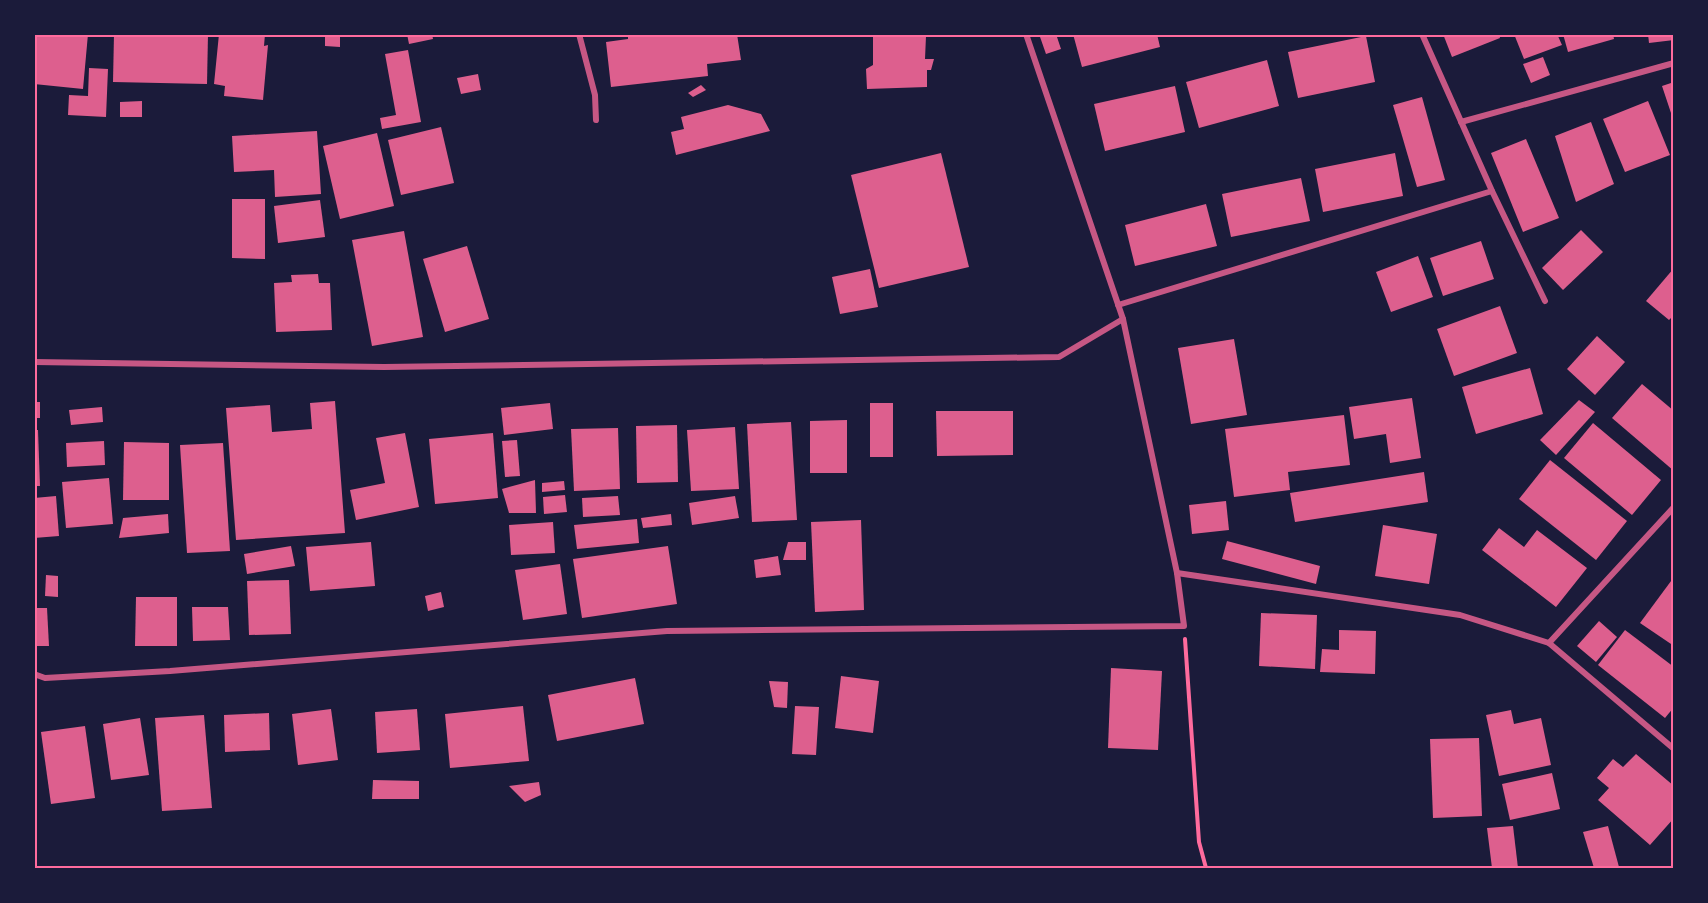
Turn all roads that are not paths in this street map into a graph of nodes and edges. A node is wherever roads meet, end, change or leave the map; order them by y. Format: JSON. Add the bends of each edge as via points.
{"nodes":[{"id":1,"x":579,"y":34,"type":"edge"},
{"id":2,"x":1026,"y":34,"type":"edge"},
{"id":3,"x":1422,"y":34,"type":"edge"},
{"id":4,"x":1674,"y":63,"type":"edge"},
{"id":5,"x":596,"y":120,"type":"dead end"},
{"id":6,"x":1461,"y":122,"type":"junction"},
{"id":7,"x":1492,"y":191,"type":"junction"},
{"id":8,"x":1545,"y":301,"type":"dead end"},
{"id":9,"x":1118,"y":304,"type":"junction"},
{"id":10,"x":1123,"y":319,"type":"junction"},
{"id":11,"x":34,"y":362,"type":"edge"},
{"id":12,"x":1674,"y":507,"type":"edge"},
{"id":13,"x":1177,"y":573,"type":"junction"},
{"id":14,"x":1550,"y":643,"type":"junction"},
{"id":15,"x":34,"y":674,"type":"edge"},
{"id":16,"x":1674,"y":749,"type":"edge"}],
"edges":[{"from":1,"to":5,"type":"street","via":[[595,95]]},
{"from":2,"to":9,"type":"street"},
{"from":3,"to":6,"type":"street"},
{"from":4,"to":6,"type":"street"},
{"from":6,"to":7,"type":"street"},
{"from":7,"to":8,"type":"street"},
{"from":7,"to":9,"type":"street"},
{"from":9,"to":10,"type":"street"},
{"from":10,"to":11,"type":"street","via":[[1059,357],[384,367]]},
{"from":10,"to":13,"type":"street"},
{"from":12,"to":14,"type":"street"},
{"from":13,"to":14,"type":"street","via":[[1460,615]]},
{"from":13,"to":15,"type":"street","via":[[1184,626],[668,631],[170,671],[45,678]]},
{"from":14,"to":16,"type":"street"}]}
